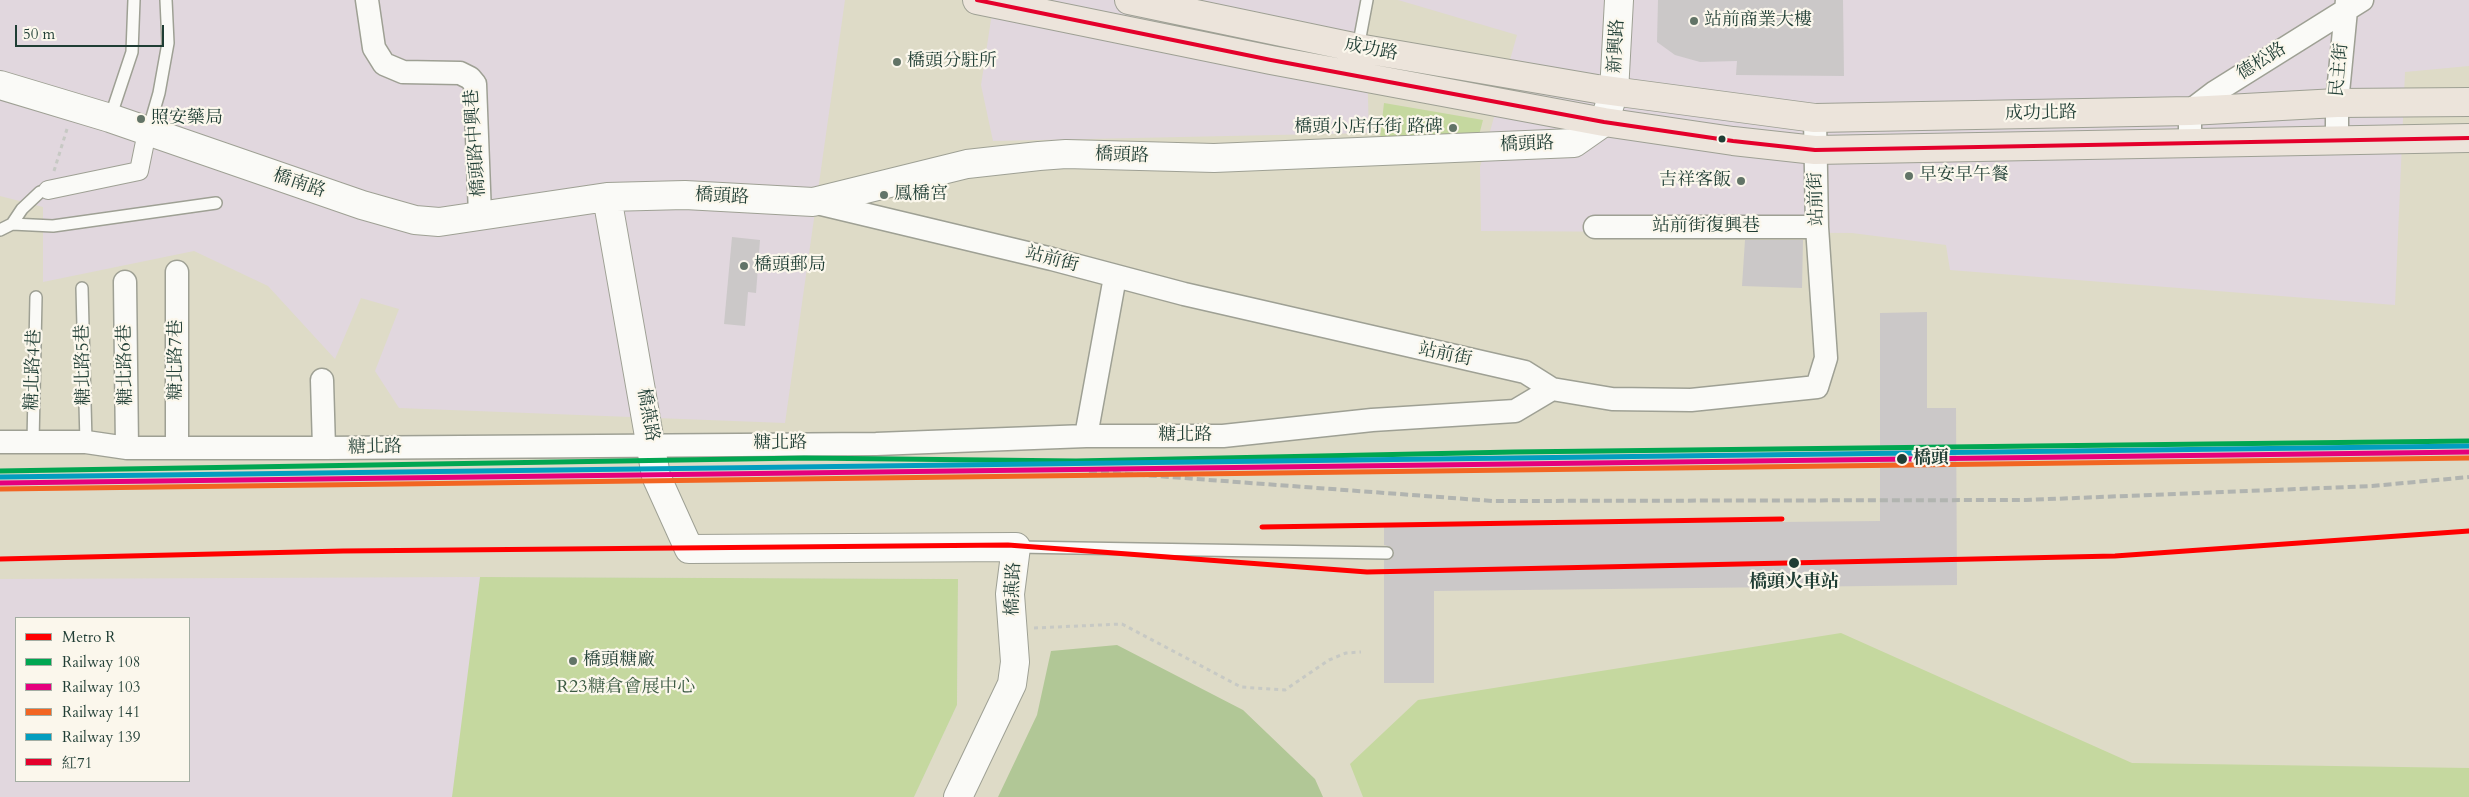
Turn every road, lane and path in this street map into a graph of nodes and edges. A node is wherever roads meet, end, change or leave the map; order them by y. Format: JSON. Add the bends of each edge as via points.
{"nodes":[{"id":1,"x":134,"y":0,"type":"edge"},
{"id":2,"x":166,"y":0,"type":"edge"},
{"id":3,"x":368,"y":0,"type":"edge"},
{"id":4,"x":978,"y":0,"type":"edge"},
{"id":5,"x":1129,"y":0,"type":"edge"},
{"id":6,"x":1367,"y":0,"type":"edge"},
{"id":7,"x":1619,"y":0,"type":"edge"},
{"id":8,"x":2352,"y":3,"type":"edge"},
{"id":9,"x":1358,"y":48,"type":"junction"},
{"id":10,"x":0,"y":85,"type":"edge"},
{"id":11,"x":1614,"y":92,"type":"junction"},
{"id":12,"x":2469,"y":102,"type":"edge"},
{"id":13,"x":2337,"y":103,"type":"junction"},
{"id":14,"x":73,"y":107,"type":"junction"},
{"id":15,"x":2190,"y":112,"type":"junction"},
{"id":16,"x":110,"y":118,"type":"junction"},
{"id":17,"x":1815,"y":118,"type":"junction"},
{"id":18,"x":1604,"y":122,"type":"junction"},
{"id":19,"x":147,"y":132,"type":"junction"},
{"id":20,"x":2469,"y":138,"type":"edge"},
{"id":21,"x":2336,"y":140,"type":"junction"},
{"id":22,"x":2190,"y":142,"type":"junction"},
{"id":23,"x":1815,"y":150,"type":"junction"},
{"id":24,"x":48,"y":190,"type":"junction"},
{"id":25,"x":607,"y":197,"type":"junction"},
{"id":26,"x":813,"y":202,"type":"junction"},
{"id":27,"x":216,"y":204,"type":"dead end"},
{"id":28,"x":480,"y":215,"type":"junction"},
{"id":29,"x":12,"y":224,"type":"junction"},
{"id":30,"x":1595,"y":227,"type":"dead end"},
{"id":31,"x":1817,"y":227,"type":"junction"},
{"id":32,"x":0,"y":230,"type":"edge"},
{"id":33,"x":177,"y":272,"type":"dead end"},
{"id":34,"x":1115,"y":277,"type":"junction"},
{"id":35,"x":124,"y":282,"type":"dead end"},
{"id":36,"x":82,"y":288,"type":"dead end"},
{"id":37,"x":36,"y":297,"type":"dead end"},
{"id":38,"x":322,"y":380,"type":"dead end"},
{"id":39,"x":1552,"y":388,"type":"junction"},
{"id":40,"x":1086,"y":436,"type":"junction"},
{"id":41,"x":0,"y":442,"type":"edge"},
{"id":42,"x":32,"y":442,"type":"junction"},
{"id":43,"x":86,"y":442,"type":"junction"},
{"id":44,"x":652,"y":445,"type":"junction"},
{"id":45,"x":127,"y":448,"type":"junction"},
{"id":46,"x":176,"y":448,"type":"junction"},
{"id":47,"x":324,"y":448,"type":"junction"},
{"id":48,"x":1016,"y":547,"type":"junction"},
{"id":49,"x":1387,"y":553,"type":"dead end"},
{"id":50,"x":1013,"y":629,"type":"junction"},
{"id":51,"x":1361,"y":652,"type":"dead end"},
{"id":52,"x":958,"y":797,"type":"edge"}],
"edges":[{"from":1,"to":16,"type":"lane","via":[[132,52]]},
{"from":2,"to":19,"type":"lane","via":[[168,43],[159,94]]},
{"from":3,"to":28,"type":"street","name":"橋頭路中興巷","via":[[374,48],[384,64],[403,72],[460,73],[475,84]]},
{"from":4,"to":18,"type":"main road","name":"成功路","via":[[1271,60]]},
{"from":5,"to":9,"type":"main road","name":"成功路"},
{"from":6,"to":9,"type":"lane"},
{"from":7,"to":11,"type":"street","name":"新興路"},
{"from":8,"to":13,"type":"street","name":"民主街"},
{"from":8,"to":15,"type":"street","name":"德松路","via":[[2215,92]]},
{"from":9,"to":11,"type":"main road","name":"成功路"},
{"from":10,"to":14,"type":"street","name":"橋南路"},
{"from":11,"to":17,"type":"main road","name":"成功北路"},
{"from":11,"to":18,"type":"street"},
{"from":12,"to":13,"type":"main road","name":"成功北路"},
{"from":13,"to":15,"type":"main road","name":"成功北路"},
{"from":13,"to":21,"type":"street","name":"民主街"},
{"from":14,"to":16,"type":"street","name":"橋南路"},
{"from":14,"to":24,"type":"path"},
{"from":15,"to":17,"type":"main road","name":"成功北路"},
{"from":15,"to":22,"type":"street"},
{"from":16,"to":19,"type":"street","name":"橋南路"},
{"from":17,"to":23,"type":"street","name":"站前街"},
{"from":18,"to":23,"type":"main road","name":"成功北路"},
{"from":18,"to":26,"type":"street","name":"橋頭路","via":[[1574,144],[1214,158],[1039,156],[967,164]]},
{"from":19,"to":24,"type":"street","via":[[138,171]]},
{"from":19,"to":28,"type":"street","name":"橋南路","via":[[330,195],[415,220],[439,222]]},
{"from":20,"to":21,"type":"main road","name":"成功北路"},
{"from":21,"to":22,"type":"main road","name":"成功北路"},
{"from":22,"to":23,"type":"main road","name":"成功北路"},
{"from":23,"to":31,"type":"street","name":"站前街"},
{"from":24,"to":29,"type":"lane","via":[[40,192],[22,209]]},
{"from":25,"to":26,"type":"street","name":"橋頭路","via":[[685,195]]},
{"from":25,"to":28,"type":"street","name":"橋南路"},
{"from":25,"to":44,"type":"street","name":"橋燕路"},
{"from":26,"to":34,"type":"street","name":"站前街"},
{"from":27,"to":29,"type":"lane","via":[[53,226]]},
{"from":29,"to":32,"type":"lane"},
{"from":30,"to":31,"type":"street","name":"站前街復興巷"},
{"from":31,"to":39,"type":"street","name":"站前街","via":[[1826,358],[1817,387],[1690,400],[1612,399]]},
{"from":33,"to":46,"type":"street","name":"糖北路7巷"},
{"from":34,"to":39,"type":"street","name":"站前街","via":[[1525,372]]},
{"from":34,"to":40,"type":"street"},
{"from":35,"to":45,"type":"street","name":"糖北路6巷"},
{"from":36,"to":43,"type":"lane","name":"糖北路5巷"},
{"from":37,"to":42,"type":"lane","name":"糖北路4巷"},
{"from":38,"to":47,"type":"street"},
{"from":39,"to":40,"type":"street","name":"糖北路","via":[[1515,411],[1372,420],[1223,436]]},
{"from":40,"to":44,"type":"street","name":"糖北路","via":[[876,444]]},
{"from":41,"to":42,"type":"street","name":"糖北路"},
{"from":42,"to":43,"type":"street","name":"糖北路"},
{"from":43,"to":45,"type":"street","name":"糖北路"},
{"from":44,"to":47,"type":"street","name":"糖北路"},
{"from":44,"to":48,"type":"street","name":"橋燕路","via":[[656,476],[689,548]]},
{"from":45,"to":46,"type":"street","name":"糖北路"},
{"from":46,"to":47,"type":"street","name":"糖北路"},
{"from":48,"to":49,"type":"lane"},
{"from":48,"to":50,"type":"street","name":"橋燕路","via":[[1010,594]]},
{"from":50,"to":51,"type":"path","via":[[1122,624],[1241,687],[1285,690],[1330,660],[1346,653]]},
{"from":50,"to":52,"type":"street","name":"橋燕路","via":[[1015,662],[1012,684]]}]}
